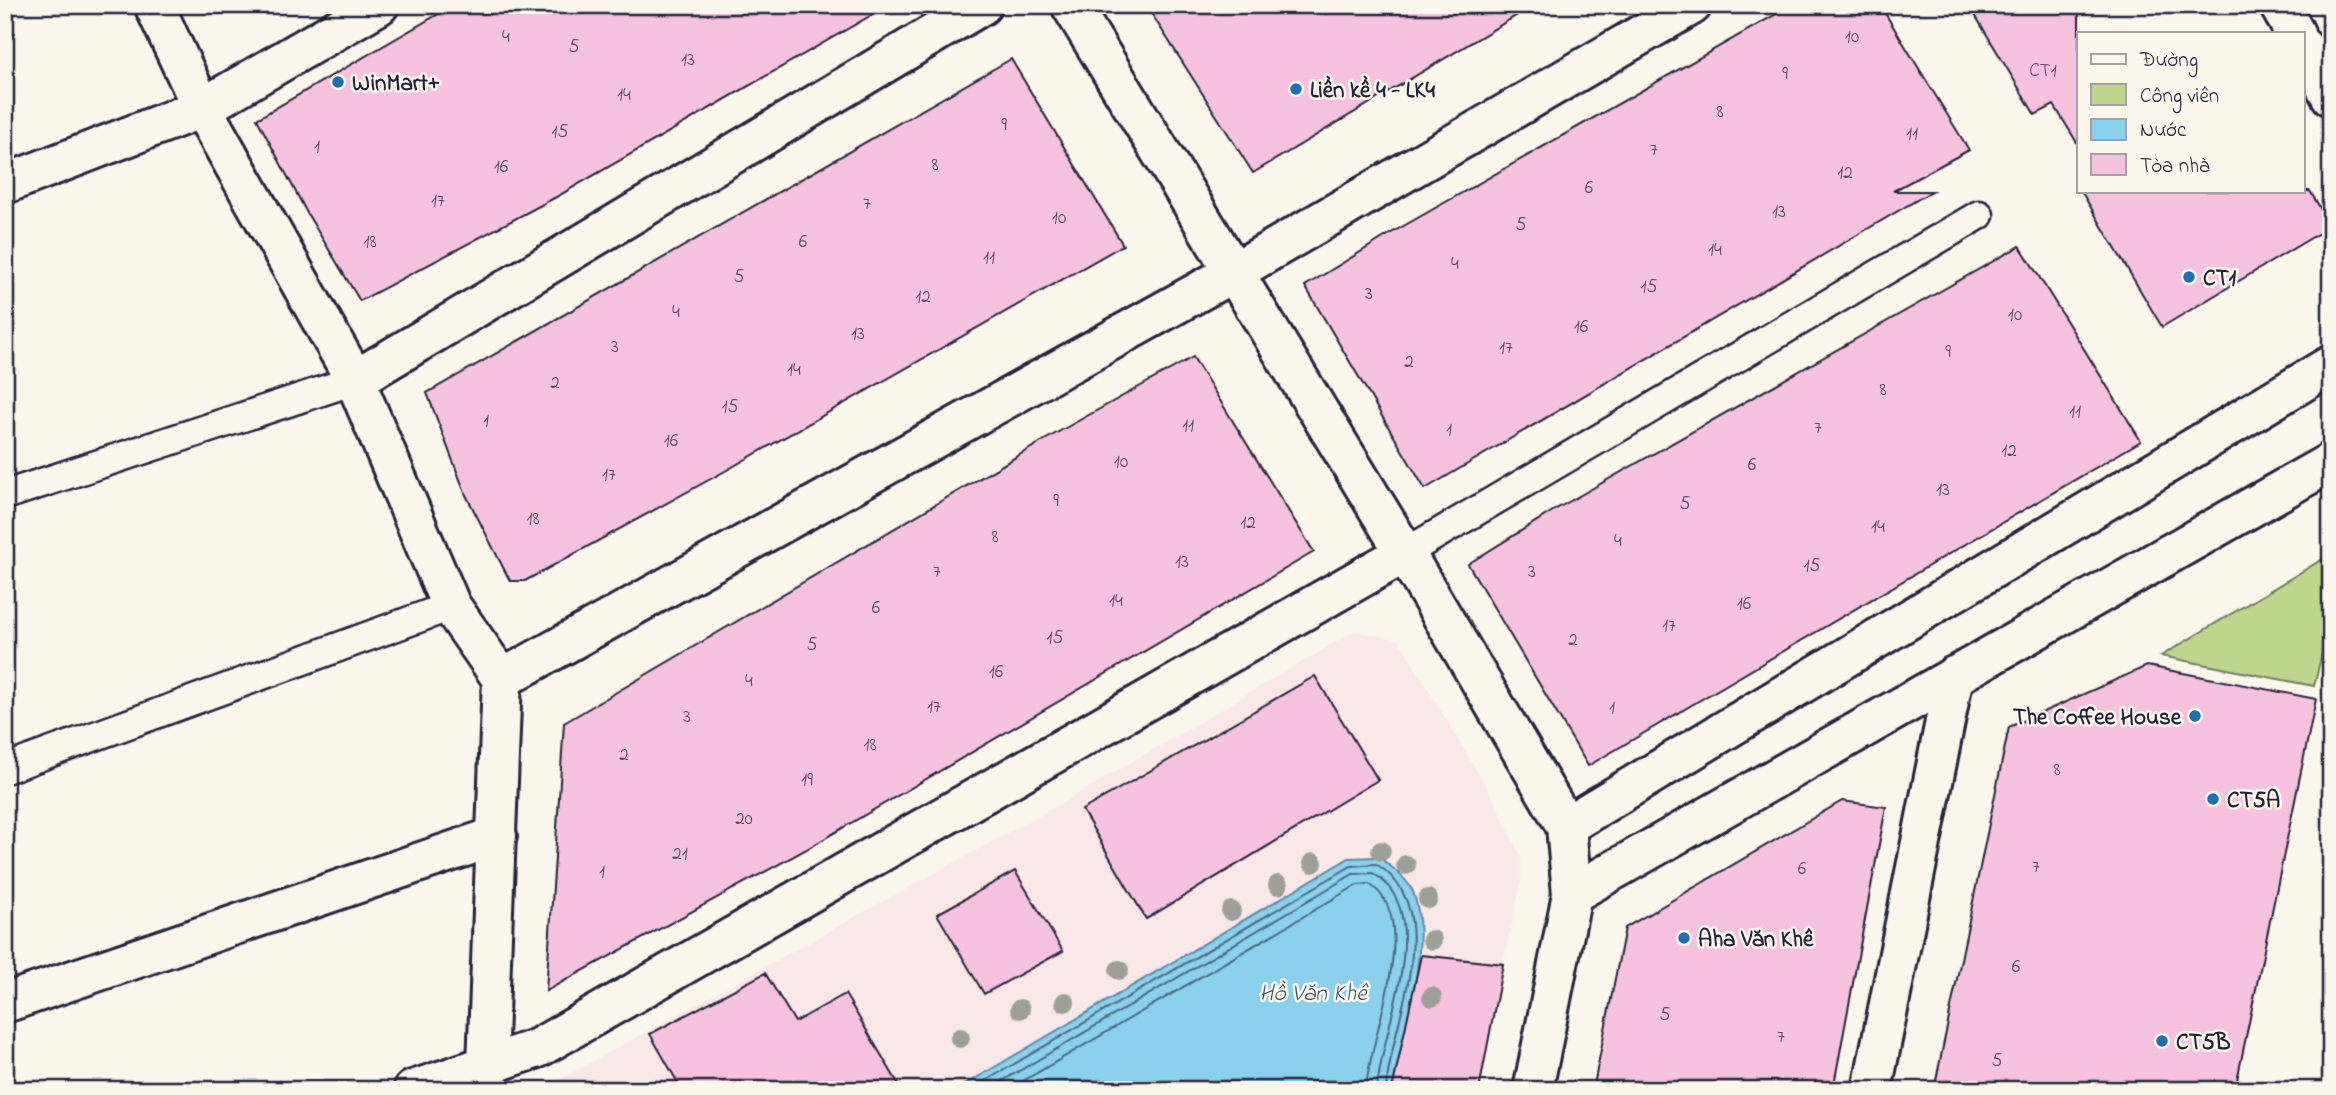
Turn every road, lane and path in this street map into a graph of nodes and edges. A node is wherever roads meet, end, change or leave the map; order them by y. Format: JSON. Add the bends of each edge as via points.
{"nodes":[{"id":1,"x":154,"y":5,"type":"edge"},
{"id":2,"x":379,"y":5,"type":"edge"},
{"id":3,"x":982,"y":5,"type":"edge"},
{"id":4,"x":1071,"y":5,"type":"edge"},
{"id":5,"x":1692,"y":5,"type":"edge"},
{"id":6,"x":2279,"y":5,"type":"edge"},
{"id":7,"x":2294,"y":32,"type":"edge"},
{"id":8,"x":2304,"y":49,"type":"edge"},
{"id":9,"x":2331,"y":96,"type":"edge"},
{"id":10,"x":202,"y":108,"type":"junction"},
{"id":11,"x":5,"y":184,"type":"edge"},
{"id":12,"x":1979,"y":215,"type":"dead end"},
{"id":13,"x":1234,"y":272,"type":"junction"},
{"id":14,"x":2331,"y":365,"type":"edge"},
{"id":15,"x":355,"y":380,"type":"junction"},
{"id":16,"x":2331,"y":462,"type":"edge"},
{"id":17,"x":5,"y":495,"type":"edge"},
{"id":18,"x":1405,"y":552,"type":"junction"},
{"id":19,"x":451,"y":606,"type":"junction"},
{"id":20,"x":1954,"y":676,"type":"junction"},
{"id":21,"x":502,"y":679,"type":"junction"},
{"id":22,"x":5,"y":769,"type":"edge"},
{"id":23,"x":1566,"y":827,"type":"junction"},
{"id":24,"x":497,"y":836,"type":"junction"},
{"id":25,"x":1572,"y":894,"type":"junction"},
{"id":26,"x":5,"y":1003,"type":"edge"},
{"id":27,"x":484,"y":1077,"type":"edge"},
{"id":28,"x":413,"y":1090,"type":"edge"},
{"id":29,"x":1533,"y":1090,"type":"edge"},
{"id":30,"x":1872,"y":1090,"type":"edge"}],
"edges":[{"from":1,"to":10,"type":"street"},
{"from":2,"to":10,"type":"street"},
{"from":3,"to":15,"type":"street"},
{"from":4,"to":13,"type":"street"},
{"from":5,"to":13,"type":"street"},
{"from":6,"to":7,"type":"street"},
{"from":8,"to":9,"type":"street"},
{"from":10,"to":11,"type":"street"},
{"from":10,"to":15,"type":"street"},
{"from":12,"to":18,"type":"lane"},
{"from":13,"to":18,"type":"street"},
{"from":13,"to":21,"type":"street"},
{"from":14,"to":23,"type":"street"},
{"from":15,"to":17,"type":"lane"},
{"from":15,"to":19,"type":"street"},
{"from":16,"to":20,"type":"street"},
{"from":18,"to":23,"type":"street"},
{"from":18,"to":27,"type":"street"},
{"from":19,"to":21,"type":"street"},
{"from":19,"to":22,"type":"lane"},
{"from":20,"to":25,"type":"street"},
{"from":20,"to":30,"type":"street"},
{"from":21,"to":24,"type":"street"},
{"from":23,"to":25,"type":"street"},
{"from":24,"to":26,"type":"street"},
{"from":24,"to":27,"type":"street"},
{"from":25,"to":29,"type":"street"},
{"from":27,"to":28,"type":"street"}]}
